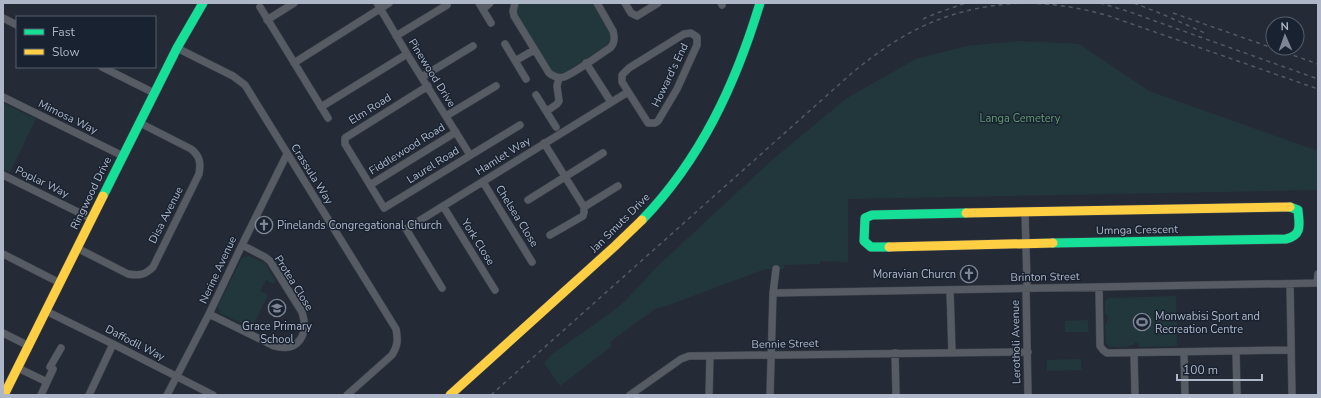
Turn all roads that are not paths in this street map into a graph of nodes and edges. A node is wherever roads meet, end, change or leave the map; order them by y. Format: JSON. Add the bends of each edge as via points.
{"nodes":[{"id":1,"x":203,"y":3,"type":"edge"},
{"id":2,"x":294,"y":3,"type":"edge"},
{"id":3,"x":389,"y":3,"type":"edge"},
{"id":4,"x":490,"y":3,"type":"edge"},
{"id":5,"x":506,"y":3,"type":"edge"},
{"id":6,"x":625,"y":3,"type":"edge"},
{"id":7,"x":658,"y":3,"type":"edge"},
{"id":8,"x":760,"y":3,"type":"edge"},
{"id":9,"x":599,"y":4,"type":"edge"},
{"id":10,"x":447,"y":5,"type":"dead end"},
{"id":11,"x":514,"y":5,"type":"edge"},
{"id":12,"x":378,"y":6,"type":"edge"},
{"id":13,"x":481,"y":6,"type":"edge"},
{"id":14,"x":260,"y":7,"type":"dead end"},
{"id":15,"x":3,"y":18,"type":"edge"},
{"id":16,"x":267,"y":20,"type":"junction"},
{"id":17,"x":491,"y":23,"type":"dead end"},
{"id":18,"x":16,"y":24,"type":"edge"},
{"id":19,"x":396,"y":36,"type":"junction"},
{"id":20,"x":505,"y":44,"type":"dead end"},
{"id":21,"x":473,"y":46,"type":"dead end"},
{"id":22,"x":177,"y":48,"type":"junction"},
{"id":23,"x":534,"y":50,"type":"junction"},
{"id":24,"x":407,"y":54,"type":"junction"},
{"id":25,"x":515,"y":61,"type":"junction"},
{"id":26,"x":294,"y":62,"type":"junction"},
{"id":27,"x":586,"y":64,"type":"junction"},
{"id":28,"x":104,"y":68,"type":"edge"},
{"id":29,"x":422,"y":77,"type":"junction"},
{"id":30,"x":558,"y":78,"type":"junction"},
{"id":31,"x":526,"y":79,"type":"dead end"},
{"id":32,"x":428,"y":86,"type":"junction"},
{"id":33,"x":496,"y":86,"type":"dead end"},
{"id":34,"x":628,"y":92,"type":"junction"},
{"id":35,"x":154,"y":93,"type":"junction"},
{"id":36,"x":536,"y":95,"type":"dead end"},
{"id":37,"x":3,"y":97,"type":"edge"},
{"id":38,"x":611,"y":102,"type":"junction"},
{"id":39,"x":321,"y":107,"type":"junction"},
{"id":40,"x":547,"y":111,"type":"junction"},
{"id":41,"x":446,"y":116,"type":"junction"},
{"id":42,"x":328,"y":118,"type":"dead end"},
{"id":43,"x":140,"y":123,"type":"junction"},
{"id":44,"x":520,"y":125,"type":"dead end"},
{"id":45,"x":556,"y":127,"type":"dead end"},
{"id":46,"x":456,"y":132,"type":"junction"},
{"id":47,"x":544,"y":143,"type":"junction"},
{"id":48,"x":603,"y":153,"type":"dead end"},
{"id":49,"x":287,"y":154,"type":"junction"},
{"id":50,"x":470,"y":155,"type":"junction"},
{"id":51,"x":123,"y":156,"type":"junction"},
{"id":52,"x":3,"y":175,"type":"edge"},
{"id":53,"x":565,"y":177,"type":"junction"},
{"id":54,"x":483,"y":182,"type":"junction"},
{"id":55,"x":369,"y":183,"type":"junction"},
{"id":56,"x":618,"y":186,"type":"dead end"},
{"id":57,"x":528,"y":200,"type":"dead end"},
{"id":58,"x":443,"y":206,"type":"junction"},
{"id":59,"x":584,"y":207,"type":"junction"},
{"id":60,"x":1025,"y":212,"type":"junction"},
{"id":61,"x":92,"y":219,"type":"junction"},
{"id":62,"x":550,"y":236,"type":"dead end"},
{"id":63,"x":1026,"y":244,"type":"junction"},
{"id":64,"x":242,"y":245,"type":"junction"},
{"id":65,"x":77,"y":248,"type":"junction"},
{"id":66,"x":3,"y":254,"type":"edge"},
{"id":67,"x":532,"y":262,"type":"dead end"},
{"id":68,"x":776,"y":269,"type":"dead end"},
{"id":69,"x":1318,"y":274,"type":"edge"},
{"id":70,"x":60,"y":283,"type":"junction"},
{"id":71,"x":1317,"y":283,"type":"edge"},
{"id":72,"x":1290,"y":284,"type":"junction"},
{"id":73,"x":1099,"y":287,"type":"junction"},
{"id":74,"x":442,"y":288,"type":"dead end"},
{"id":75,"x":1026,"y":288,"type":"junction"},
{"id":76,"x":495,"y":290,"type":"dead end"},
{"id":77,"x":950,"y":290,"type":"junction"},
{"id":78,"x":773,"y":293,"type":"junction"},
{"id":79,"x":46,"y":312,"type":"junction"},
{"id":80,"x":209,"y":314,"type":"junction"},
{"id":81,"x":3,"y":333,"type":"edge"},
{"id":82,"x":113,"y":344,"type":"junction"},
{"id":83,"x":29,"y":346,"type":"junction"},
{"id":84,"x":60,"y":348,"type":"dead end"},
{"id":85,"x":1291,"y":350,"type":"junction"},
{"id":86,"x":1236,"y":351,"type":"junction"},
{"id":87,"x":1028,"y":352,"type":"junction"},
{"id":88,"x":1184,"y":352,"type":"junction"},
{"id":89,"x":952,"y":353,"type":"junction"},
{"id":90,"x":1134,"y":353,"type":"junction"},
{"id":91,"x":895,"y":354,"type":"junction"},
{"id":92,"x":770,"y":355,"type":"junction"},
{"id":93,"x":710,"y":356,"type":"junction"},
{"id":94,"x":18,"y":368,"type":"junction"},
{"id":95,"x":176,"y":376,"type":"junction"},
{"id":96,"x":46,"y":382,"type":"junction"},
{"id":97,"x":4,"y":395,"type":"edge"},
{"id":98,"x":40,"y":395,"type":"edge"},
{"id":99,"x":89,"y":395,"type":"edge"},
{"id":100,"x":167,"y":395,"type":"edge"},
{"id":101,"x":213,"y":395,"type":"edge"},
{"id":102,"x":347,"y":395,"type":"edge"},
{"id":103,"x":450,"y":395,"type":"edge"},
{"id":104,"x":630,"y":395,"type":"edge"},
{"id":105,"x":709,"y":395,"type":"edge"},
{"id":106,"x":770,"y":395,"type":"edge"},
{"id":107,"x":896,"y":395,"type":"edge"},
{"id":108,"x":1028,"y":395,"type":"edge"},
{"id":109,"x":1135,"y":395,"type":"edge"},
{"id":110,"x":1186,"y":395,"type":"edge"},
{"id":111,"x":1236,"y":395,"type":"edge"},
{"id":112,"x":1292,"y":395,"type":"edge"}],
"edges":[{"from":1,"to":22,"type":"street","name":"Ringwood Drive"},
{"from":2,"to":16,"type":"street"},
{"from":3,"to":12,"type":"street"},
{"from":4,"to":13,"type":"street"},
{"from":5,"to":11,"type":"street"},
{"from":6,"to":7,"type":"street","via":[[631,13],[637,16]]},
{"from":8,"to":103,"type":"street","name":"Jan Smuts Drive","via":[[738,72],[697,150],[671,187],[643,220]]},
{"from":9,"to":27,"type":"street","via":[[613,32],[614,41],[610,48]]},
{"from":10,"to":19,"type":"street"},
{"from":11,"to":23,"type":"street","via":[[514,16]]},
{"from":12,"to":19,"type":"street","name":"Pinewood Drive"},
{"from":12,"to":26,"type":"street"},
{"from":13,"to":17,"type":"street"},
{"from":14,"to":16,"type":"street"},
{"from":15,"to":18,"type":"street"},
{"from":16,"to":26,"type":"street"},
{"from":19,"to":24,"type":"street","name":"Pinewood Drive"},
{"from":20,"to":25,"type":"street"},
{"from":21,"to":29,"type":"street"},
{"from":22,"to":35,"type":"street","name":"Ringwood Drive"},
{"from":22,"to":49,"type":"street","name":"Crassula Way","via":[[233,76],[245,85]]},
{"from":23,"to":25,"type":"street"},
{"from":23,"to":30,"type":"street","via":[[549,73]]},
{"from":24,"to":29,"type":"street","name":"Pinewood Drive"},
{"from":24,"to":39,"type":"street"},
{"from":25,"to":31,"type":"street"},
{"from":26,"to":39,"type":"street"},
{"from":27,"to":30,"type":"street"},
{"from":27,"to":38,"type":"street"},
{"from":28,"to":35,"type":"street"},
{"from":29,"to":32,"type":"street","name":"Pinewood Drive"},
{"from":30,"to":40,"type":"street","via":[[559,101]]},
{"from":32,"to":41,"type":"street","name":"Pinewood Drive"},
{"from":32,"to":55,"type":"street","name":"Elm Road","via":[[345,138],[345,144]]},
{"from":33,"to":41,"type":"street"},
{"from":34,"to":34,"type":"street","name":"Howard's End","via":[[622,80],[624,72],[684,34],[691,33],[697,36],[697,44],[677,89],[655,124],[645,120]]},
{"from":34,"to":38,"type":"street","name":"Hamlet Way"},
{"from":35,"to":43,"type":"street","name":"Ringwood Drive"},
{"from":36,"to":40,"type":"street"},
{"from":37,"to":51,"type":"street","name":"Mimosa Way"},
{"from":38,"to":47,"type":"street","name":"Hamlet Way"},
{"from":39,"to":42,"type":"street"},
{"from":40,"to":45,"type":"street"},
{"from":41,"to":46,"type":"street","name":"Pinewood Drive"},
{"from":43,"to":51,"type":"street","name":"Ringwood Drive"},
{"from":43,"to":65,"type":"street","name":"Disa Avenue","via":[[197,154],[200,168],[192,188],[148,272],[136,276],[128,274]]},
{"from":44,"to":50,"type":"street","name":"Laurel Road"},
{"from":46,"to":50,"type":"street","name":"Pinewood Drive"},
{"from":46,"to":55,"type":"street","name":"Fiddlewood Road"},
{"from":47,"to":53,"type":"street"},
{"from":47,"to":54,"type":"street","name":"Hamlet Way"},
{"from":48,"to":53,"type":"street"},
{"from":49,"to":64,"type":"street","name":"Nerine Avenue"},
{"from":49,"to":102,"type":"street","name":"Crassula Way","via":[[396,329],[397,343],[392,355]]},
{"from":50,"to":55,"type":"street","name":"Laurel Road","via":[[384,208]]},
{"from":51,"to":61,"type":"street","name":"Ringwood Drive"},
{"from":52,"to":61,"type":"street","name":"Poplar Way"},
{"from":53,"to":57,"type":"street"},
{"from":53,"to":59,"type":"street"},
{"from":54,"to":58,"type":"street","name":"Hamlet Way"},
{"from":54,"to":67,"type":"street","name":"Chelsea Close"},
{"from":56,"to":59,"type":"street"},
{"from":58,"to":74,"type":"street","name":"Hamlet Way","via":[[406,229]]},
{"from":58,"to":76,"type":"street","name":"York Close"},
{"from":59,"to":62,"type":"street","via":[[583,216]]},
{"from":60,"to":63,"type":"street","name":"Lerotholi Avenue"},
{"from":60,"to":63,"type":"street","name":"Umnga Crescent","via":[[872,215],[865,218],[864,242],[871,247]]},
{"from":60,"to":63,"type":"street","name":"Umnga Crescent","via":[[1290,207],[1298,210],[1299,226],[1298,232],[1286,239]]},
{"from":61,"to":65,"type":"street","name":"Ringwood Drive"},
{"from":63,"to":75,"type":"street","name":"Lerotholi Avenue"},
{"from":64,"to":80,"type":"street","name":"Nerine Avenue"},
{"from":64,"to":80,"type":"street","name":"Protea Close","via":[[265,257],[273,265],[302,312],[305,320],[303,334],[294,345],[281,348]]},
{"from":65,"to":70,"type":"street","name":"Ringwood Drive"},
{"from":66,"to":70,"type":"street"},
{"from":68,"to":78,"type":"street"},
{"from":69,"to":71,"type":"street"},
{"from":70,"to":79,"type":"street","name":"Ringwood Drive"},
{"from":71,"to":72,"type":"street","name":"Brinton Street"},
{"from":72,"to":73,"type":"street","name":"Brinton Street"},
{"from":72,"to":85,"type":"street"},
{"from":73,"to":75,"type":"street","name":"Brinton Street"},
{"from":73,"to":90,"type":"street","via":[[1101,348],[1107,353]]},
{"from":75,"to":77,"type":"street","name":"Brinton Street"},
{"from":75,"to":87,"type":"street","name":"Lerotholi Avenue"},
{"from":77,"to":78,"type":"street","name":"Brinton Street"},
{"from":77,"to":89,"type":"street"},
{"from":78,"to":92,"type":"street"},
{"from":79,"to":82,"type":"street","name":"Daffodil Way"},
{"from":79,"to":83,"type":"street","name":"Ringwood Drive"},
{"from":80,"to":95,"type":"street","name":"Nerine Avenue"},
{"from":81,"to":83,"type":"street"},
{"from":82,"to":95,"type":"street","name":"Daffodil Way"},
{"from":82,"to":99,"type":"street"},
{"from":83,"to":94,"type":"street","name":"Ringwood Drive"},
{"from":84,"to":96,"type":"street","via":[[50,367],[53,369]]},
{"from":85,"to":86,"type":"street"},
{"from":85,"to":112,"type":"street"},
{"from":86,"to":88,"type":"street"},
{"from":86,"to":111,"type":"street"},
{"from":87,"to":89,"type":"street","name":"Bennie Street"},
{"from":87,"to":108,"type":"street","name":"Lerotholi Avenue"},
{"from":88,"to":90,"type":"street"},
{"from":88,"to":110,"type":"street"},
{"from":89,"to":91,"type":"street","name":"Bennie Street"},
{"from":90,"to":109,"type":"street"},
{"from":91,"to":92,"type":"street","name":"Bennie Street"},
{"from":91,"to":107,"type":"street"},
{"from":92,"to":93,"type":"street","name":"Bennie Street"},
{"from":92,"to":106,"type":"street"},
{"from":93,"to":104,"type":"street","name":"Bennie Street","via":[[685,357]]},
{"from":93,"to":105,"type":"street"},
{"from":94,"to":96,"type":"street"},
{"from":94,"to":97,"type":"street","name":"Ringwood Drive"},
{"from":95,"to":100,"type":"street","name":"Nerine Avenue"},
{"from":95,"to":101,"type":"street","name":"Daffodil Way"},
{"from":96,"to":98,"type":"street"}]}
